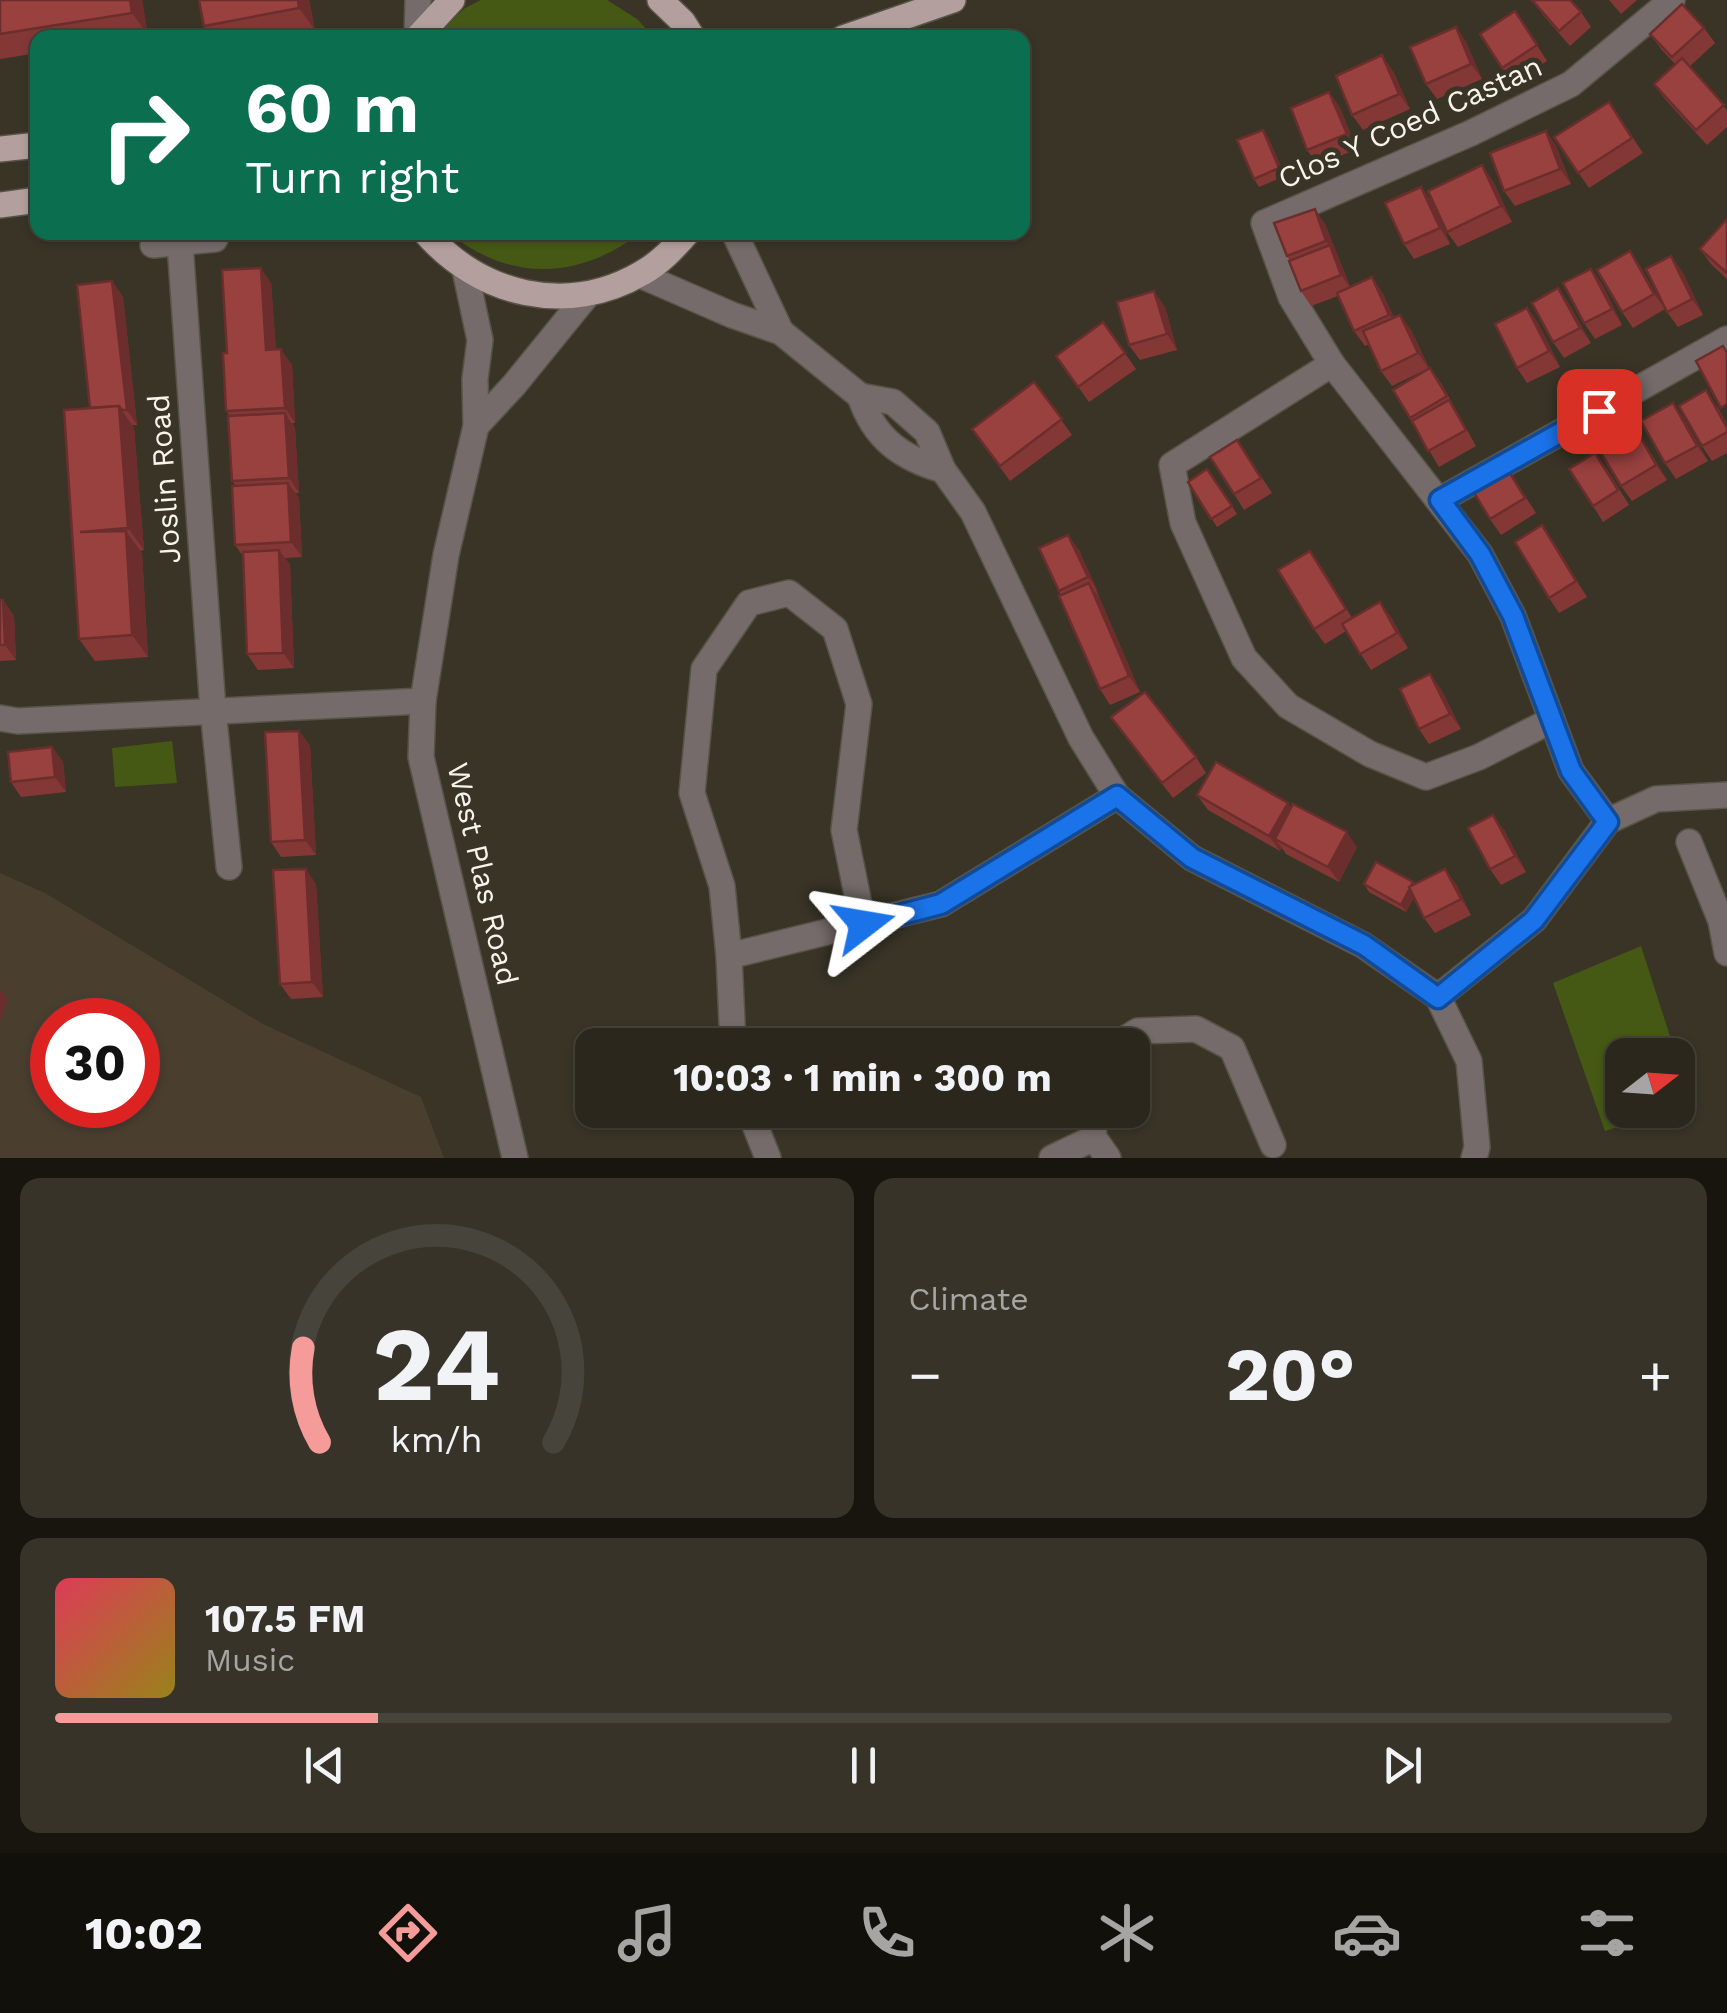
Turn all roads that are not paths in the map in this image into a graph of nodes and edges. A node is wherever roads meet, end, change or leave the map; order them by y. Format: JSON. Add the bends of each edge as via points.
{"nodes":[{"id":1,"x":418,"y":0,"type":"edge"},
{"id":2,"x":452,"y":0,"type":"edge"},
{"id":3,"x":660,"y":0,"type":"edge"},
{"id":4,"x":953,"y":0,"type":"edge"},
{"id":5,"x":1672,"y":0,"type":"edge"},
{"id":6,"x":417,"y":30,"type":"edge"},
{"id":7,"x":424,"y":30,"type":"edge"},
{"id":8,"x":688,"y":30,"type":"edge"},
{"id":9,"x":867,"y":30,"type":"edge"},
{"id":10,"x":30,"y":145,"type":"edge"},
{"id":11,"x":0,"y":150,"type":"edge"},
{"id":12,"x":30,"y":201,"type":"edge"},
{"id":13,"x":0,"y":206,"type":"edge"},
{"id":14,"x":208,"y":240,"type":"edge"},
{"id":15,"x":432,"y":240,"type":"edge"},
{"id":16,"x":681,"y":240,"type":"edge"},
{"id":17,"x":738,"y":240,"type":"edge"},
{"id":18,"x":180,"y":244,"type":"junction"},
{"id":19,"x":153,"y":245,"type":"dead end"},
{"id":20,"x":465,"y":270,"type":"junction"},
{"id":21,"x":640,"y":275,"type":"junction"},
{"id":22,"x":588,"y":294,"type":"junction"},
{"id":23,"x":781,"y":332,"type":"junction"},
{"id":24,"x":1727,"y":340,"type":"edge"},
{"id":25,"x":1332,"y":364,"type":"junction"},
{"id":26,"x":476,"y":426,"type":"junction"},
{"id":27,"x":1440,"y":500,"type":"junction"},
{"id":28,"x":424,"y":701,"type":"junction"},
{"id":29,"x":213,"y":710,"type":"junction"},
{"id":30,"x":0,"y":718,"type":"edge"},
{"id":31,"x":1552,"y":720,"type":"junction"},
{"id":32,"x":1727,"y":795,"type":"edge"},
{"id":33,"x":1117,"y":796,"type":"junction"},
{"id":34,"x":1608,"y":822,"type":"junction"},
{"id":35,"x":1689,"y":842,"type":"dead end"},
{"id":36,"x":229,"y":866,"type":"dead end"},
{"id":37,"x":864,"y":924,"type":"junction"},
{"id":38,"x":1727,"y":953,"type":"edge"},
{"id":39,"x":730,"y":956,"type":"junction"},
{"id":40,"x":1438,"y":998,"type":"junction"},
{"id":41,"x":732,"y":1028,"type":"edge"},
{"id":42,"x":1150,"y":1031,"type":"edge"},
{"id":43,"x":756,"y":1128,"type":"edge"},
{"id":44,"x":1273,"y":1145,"type":"dead end"},
{"id":45,"x":1101,"y":1148,"type":"edge"},
{"id":46,"x":515,"y":1158,"type":"edge"},
{"id":47,"x":768,"y":1158,"type":"edge"},
{"id":48,"x":1052,"y":1158,"type":"edge"},
{"id":49,"x":1474,"y":1158,"type":"edge"}],
"edges":[{"from":1,"to":6,"type":"street"},
{"from":2,"to":7,"type":"main road"},
{"from":3,"to":8,"type":"main road"},
{"from":4,"to":9,"type":"main road"},
{"from":5,"to":25,"type":"street","name":"Clos Y Coed Castan","via":[[1571,84],[1264,223],[1291,297]]},
{"from":10,"to":11,"type":"main road"},
{"from":12,"to":13,"type":"main road"},
{"from":14,"to":18,"type":"street"},
{"from":15,"to":20,"type":"main road"},
{"from":16,"to":21,"type":"main road"},
{"from":17,"to":23,"type":"street"},
{"from":18,"to":19,"type":"street"},
{"from":18,"to":29,"type":"street","name":"Joslin Road"},
{"from":20,"to":22,"type":"main road","via":[[504,289],[545,297]]},
{"from":20,"to":26,"type":"street","name":"West Plas Road","via":[[480,340]]},
{"from":21,"to":22,"type":"main road"},
{"from":21,"to":23,"type":"street"},
{"from":22,"to":26,"type":"street","name":"West Plas Road"},
{"from":23,"to":33,"type":"street","via":[[860,396],[870,424],[912,462],[943,470],[973,512],[1081,738]]},
{"from":24,"to":27,"type":"street"},
{"from":25,"to":27,"type":"street"},
{"from":25,"to":31,"type":"street","via":[[1172,465],[1183,523],[1244,658],[1288,706],[1370,754],[1426,777]]},
{"from":26,"to":28,"type":"street","name":"West Plas Road","via":[[446,555]]},
{"from":27,"to":31,"type":"street","via":[[1480,554],[1513,616]]},
{"from":28,"to":29,"type":"street"},
{"from":28,"to":46,"type":"street","name":"West Plas Road","via":[[421,757]]},
{"from":29,"to":30,"type":"street"},
{"from":29,"to":36,"type":"street","name":"Joslin Road"},
{"from":31,"to":34,"type":"street","via":[[1571,771]]},
{"from":32,"to":34,"type":"street","via":[[1656,799]]},
{"from":33,"to":37,"type":"street","via":[[941,904]]},
{"from":33,"to":40,"type":"street","via":[[1192,858],[1364,945]]},
{"from":34,"to":40,"type":"street","via":[[1534,920]]},
{"from":35,"to":38,"type":"street"},
{"from":37,"to":39,"type":"street"},
{"from":37,"to":39,"type":"street","via":[[844,830],[858,704],[835,629],[790,593],[750,603],[704,669],[692,793],[722,886]]},
{"from":39,"to":41,"type":"street"},
{"from":40,"to":49,"type":"street","via":[[1468,1061]]},
{"from":42,"to":44,"type":"street","via":[[1196,1029],[1232,1048]]},
{"from":43,"to":47,"type":"street"},
{"from":45,"to":48,"type":"street"}]}
